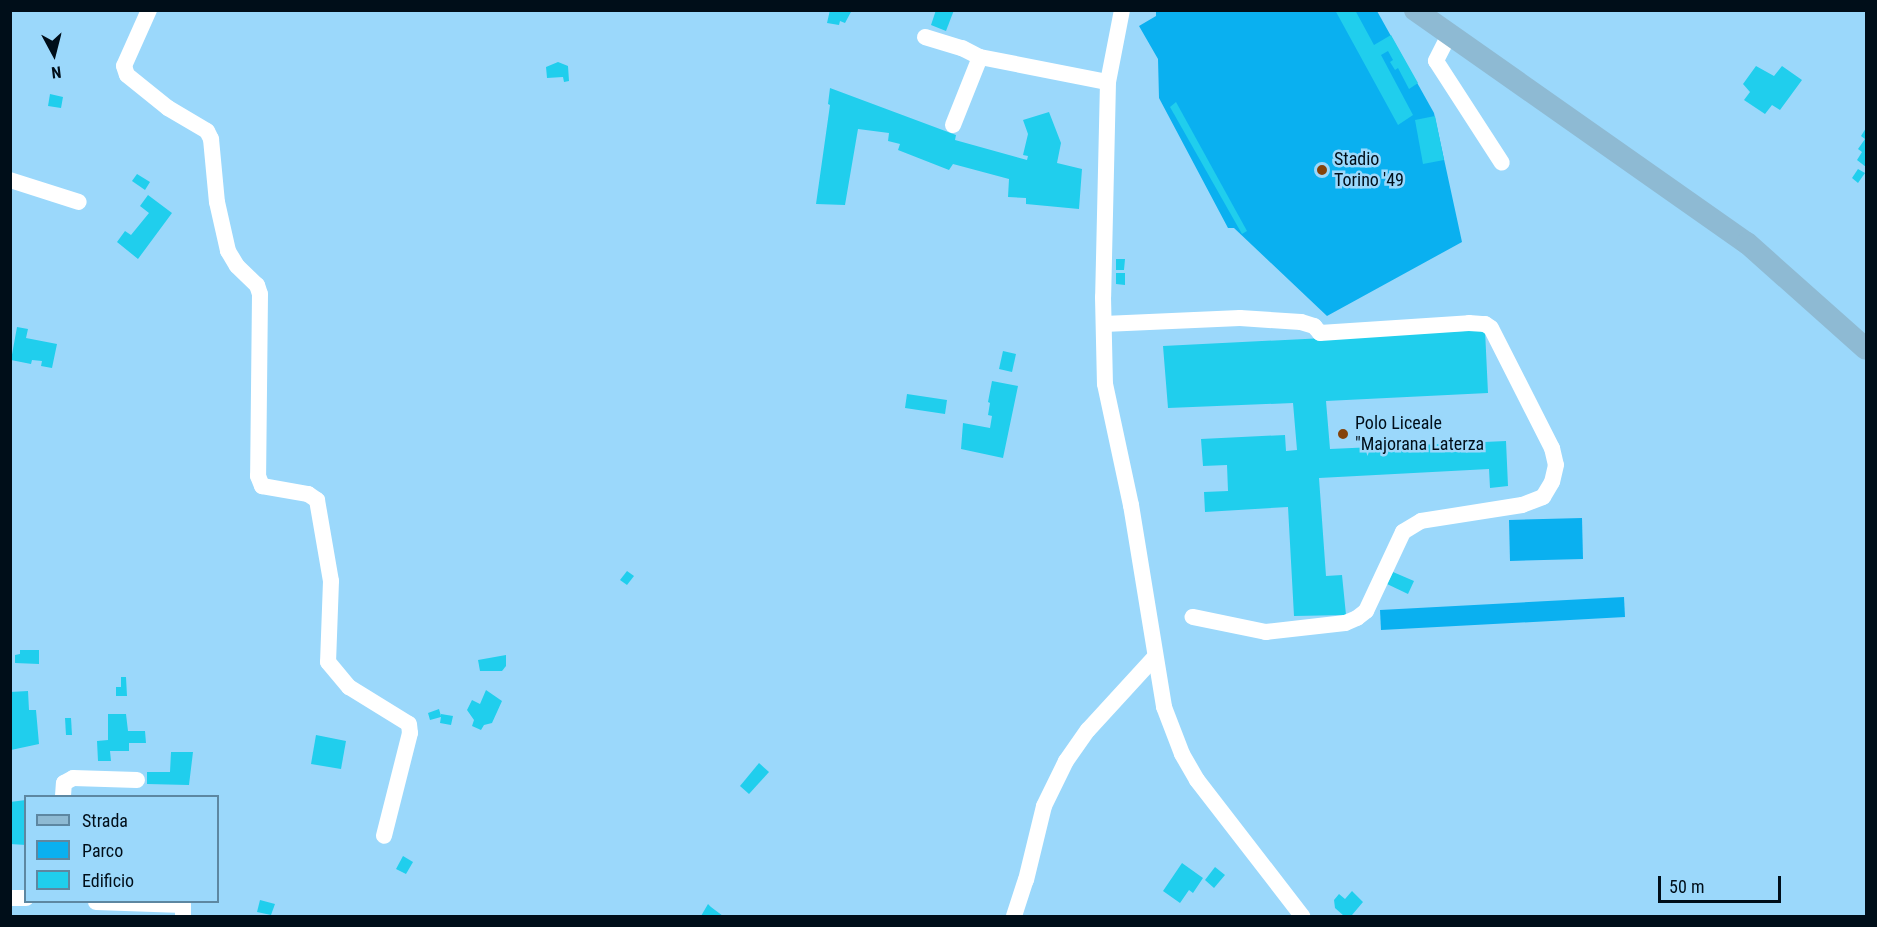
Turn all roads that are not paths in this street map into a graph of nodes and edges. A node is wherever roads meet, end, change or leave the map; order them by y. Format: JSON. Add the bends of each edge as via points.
{"nodes":[{"id":1,"x":149,"y":10,"type":"edge"},
{"id":2,"x":1122,"y":10,"type":"edge"},
{"id":3,"x":1415,"y":10,"type":"edge"},
{"id":4,"x":1449,"y":35,"type":"junction"},
{"id":5,"x":925,"y":37,"type":"dead end"},
{"id":6,"x":980,"y":57,"type":"junction"},
{"id":7,"x":1108,"y":82,"type":"junction"},
{"id":8,"x":953,"y":125,"type":"dead end"},
{"id":9,"x":1502,"y":163,"type":"dead end"},
{"id":10,"x":10,"y":180,"type":"edge"},
{"id":11,"x":79,"y":202,"type":"dead end"},
{"id":12,"x":1104,"y":324,"type":"junction"},
{"id":13,"x":1866,"y":349,"type":"edge"},
{"id":14,"x":1193,"y":617,"type":"dead end"},
{"id":15,"x":1155,"y":657,"type":"junction"},
{"id":16,"x":137,"y":780,"type":"dead end"},
{"id":17,"x":63,"y":795,"type":"edge"},
{"id":18,"x":384,"y":836,"type":"dead end"},
{"id":19,"x":106,"y":903,"type":"edge"},
{"id":20,"x":183,"y":911,"type":"edge"},
{"id":21,"x":1014,"y":916,"type":"edge"},
{"id":22,"x":1302,"y":916,"type":"edge"}],
"edges":[{"from":1,"to":18,"type":"street","via":[[124,66],[127,75],[168,108],[207,131],[228,251],[260,294],[258,476],[262,486],[308,494],[317,500],[332,581],[328,662],[349,687],[409,724]]},
{"from":2,"to":7,"type":"street"},
{"from":3,"to":4,"type":"main road"},
{"from":4,"to":9,"type":"street","via":[[1436,61]]},
{"from":4,"to":13,"type":"main road","via":[[1747,243]]},
{"from":5,"to":6,"type":"street"},
{"from":6,"to":7,"type":"street"},
{"from":6,"to":8,"type":"street"},
{"from":7,"to":12,"type":"street"},
{"from":10,"to":11,"type":"street"},
{"from":12,"to":14,"type":"street","via":[[1240,318],[1300,322],[1314,326],[1320,333],[1485,324],[1491,328],[1552,448],[1556,465],[1543,497],[1522,505],[1421,521],[1403,532],[1366,611],[1357,618],[1345,623],[1266,632]]},
{"from":12,"to":15,"type":"street","via":[[1105,384],[1153,627]]},
{"from":15,"to":21,"type":"street","via":[[1088,730],[1066,761],[1044,806]]},
{"from":15,"to":22,"type":"street","via":[[1164,707],[1187,763]]},
{"from":16,"to":17,"type":"street","via":[[73,778],[64,783]]},
{"from":19,"to":20,"type":"street"}]}
